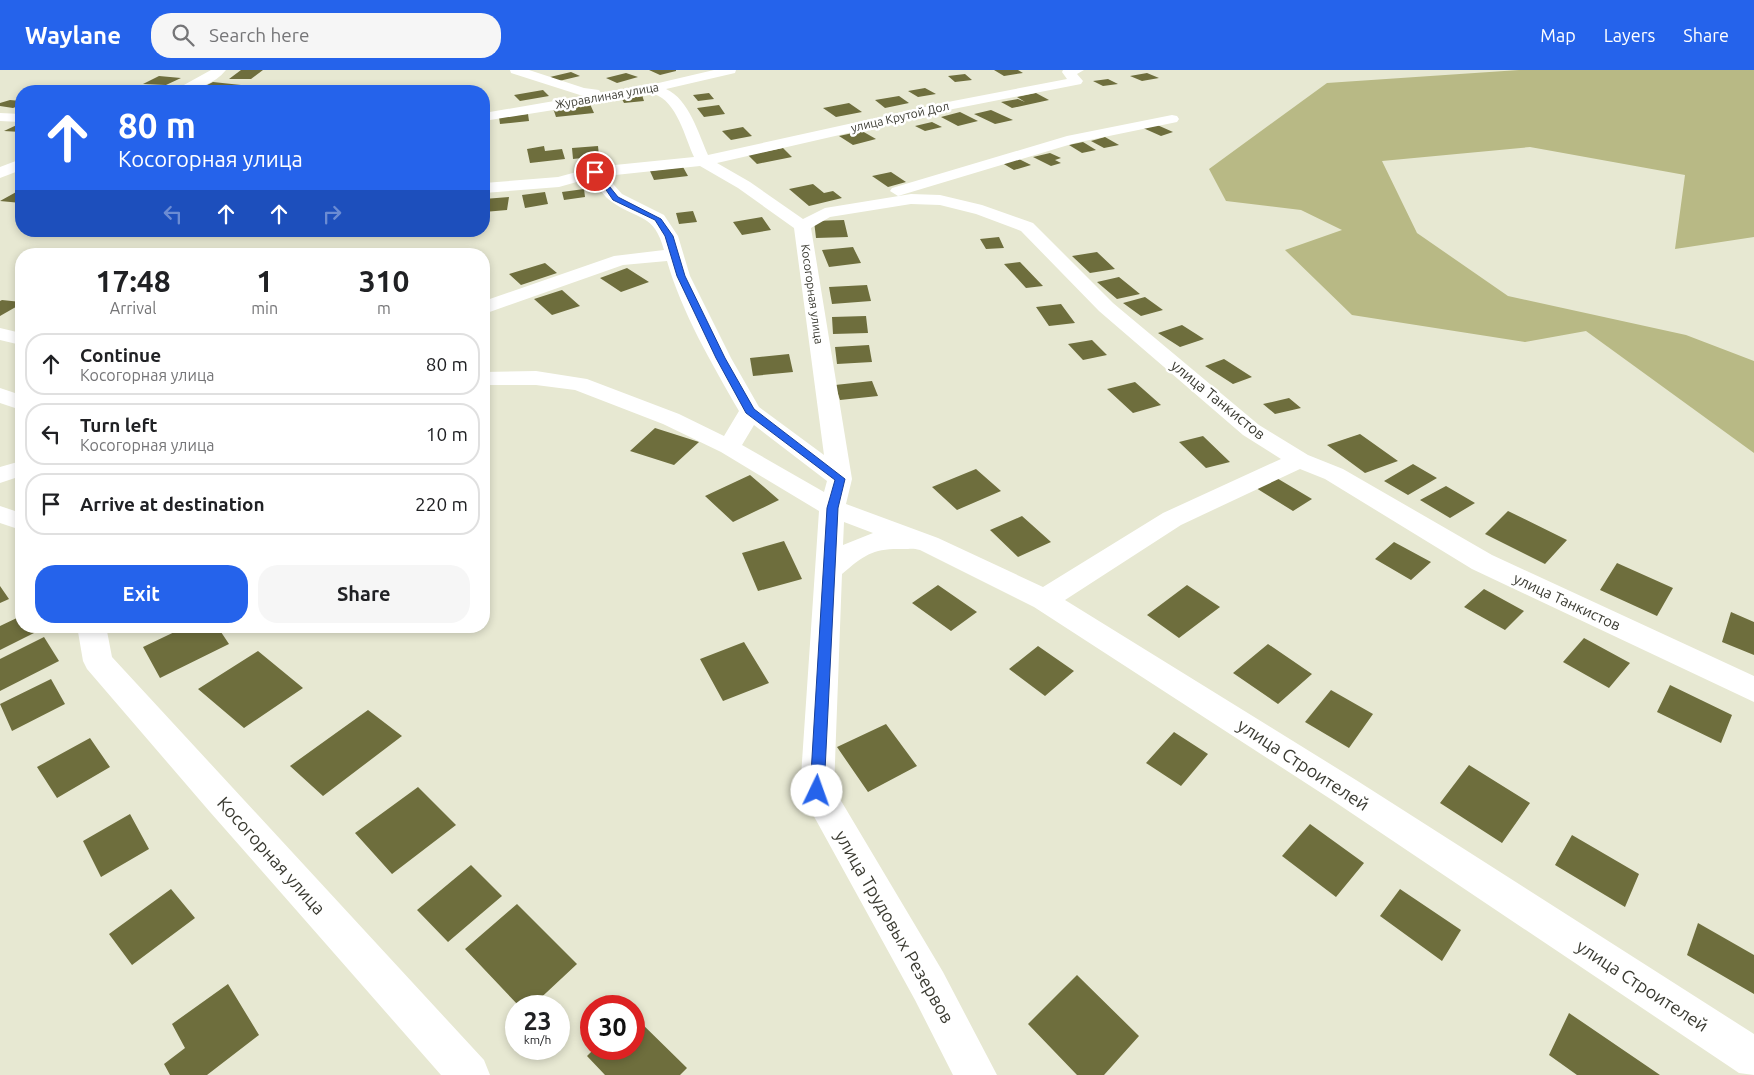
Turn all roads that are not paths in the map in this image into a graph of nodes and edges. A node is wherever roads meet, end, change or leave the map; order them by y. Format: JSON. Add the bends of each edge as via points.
{"nodes":[{"id":1,"x":220,"y":70,"type":"edge"},
{"id":2,"x":516,"y":70,"type":"edge"},
{"id":3,"x":730,"y":70,"type":"edge"},
{"id":4,"x":1078,"y":70,"type":"edge"},
{"id":5,"x":194,"y":85,"type":"edge"},
{"id":6,"x":650,"y":89,"type":"junction"},
{"id":7,"x":490,"y":116,"type":"edge"},
{"id":8,"x":0,"y":117,"type":"edge"},
{"id":9,"x":15,"y":118,"type":"edge"},
{"id":10,"x":1172,"y":119,"type":"dead end"},
{"id":11,"x":703,"y":161,"type":"junction"},
{"id":12,"x":15,"y":167,"type":"edge"},
{"id":13,"x":595,"y":172,"type":"junction"},
{"id":14,"x":0,"y":173,"type":"edge"},
{"id":15,"x":15,"y":174,"type":"edge"},
{"id":16,"x":490,"y":188,"type":"edge"},
{"id":17,"x":825,"y":213,"type":"junction"},
{"id":18,"x":802,"y":226,"type":"junction"},
{"id":19,"x":674,"y":255,"type":"junction"},
{"id":20,"x":490,"y":306,"type":"edge"},
{"id":21,"x":0,"y":334,"type":"edge"},
{"id":22,"x":15,"y":338,"type":"edge"},
{"id":23,"x":490,"y":379,"type":"edge"},
{"id":24,"x":0,"y":395,"type":"edge"},
{"id":25,"x":15,"y":401,"type":"edge"},
{"id":26,"x":750,"y":411,"type":"junction"},
{"id":27,"x":729,"y":447,"type":"junction"},
{"id":28,"x":1299,"y":460,"type":"junction"},
{"id":29,"x":15,"y":470,"type":"edge"},
{"id":30,"x":0,"y":475,"type":"edge"},
{"id":31,"x":836,"y":493,"type":"junction"},
{"id":32,"x":0,"y":514,"type":"edge"},
{"id":33,"x":15,"y":520,"type":"edge"},
{"id":34,"x":929,"y":544,"type":"junction"},
{"id":35,"x":829,"y":570,"type":"junction"},
{"id":36,"x":1044,"y":600,"type":"junction"},
{"id":37,"x":92,"y":633,"type":"edge"},
{"id":38,"x":1754,"y":690,"type":"edge"},
{"id":39,"x":1754,"y":1058,"type":"edge"},
{"id":40,"x":469,"y":1075,"type":"edge"},
{"id":41,"x":976,"y":1075,"type":"edge"}],
"edges":[{"from":1,"to":5,"type":"street"},
{"from":2,"to":6,"type":"street","via":[[582,92]]},
{"from":3,"to":6,"type":"street","name":"Журавлиная улица"},
{"from":4,"to":11,"type":"street","name":"улица Крутой Дол","via":[[1068,72],[1076,81]]},
{"from":6,"to":7,"type":"street","name":"Журавлиная улица"},
{"from":6,"to":11,"type":"street","via":[[666,94]]},
{"from":8,"to":9,"type":"street"},
{"from":10,"to":17,"type":"street","via":[[1072,139]]},
{"from":11,"to":13,"type":"street","name":"улица Крутой Дол"},
{"from":11,"to":18,"type":"street","name":"Косогорная улица"},
{"from":12,"to":14,"type":"street"},
{"from":13,"to":16,"type":"street","name":"улица Крутой Дол","via":[[559,182]]},
{"from":13,"to":19,"type":"street","via":[[616,198],[658,219],[669,236]]},
{"from":14,"to":15,"type":"street"},
{"from":17,"to":18,"type":"street","name":"улица Танкистов"},
{"from":17,"to":28,"type":"street","name":"улица Танкистов","via":[[911,200],[940,200],[982,210],[1028,227],[1106,307],[1251,430]]},
{"from":18,"to":31,"type":"street","name":"Косогорная улица"},
{"from":19,"to":20,"type":"street","via":[[620,260]]},
{"from":19,"to":26,"type":"street","via":[[700,317]]},
{"from":21,"to":22,"type":"street"},
{"from":23,"to":27,"type":"street","via":[[536,378],[580,384],[671,419]]},
{"from":24,"to":25,"type":"street"},
{"from":26,"to":27,"type":"street"},
{"from":26,"to":31,"type":"street"},
{"from":27,"to":31,"type":"street"},
{"from":28,"to":36,"type":"street","via":[[1172,519]]},
{"from":28,"to":38,"type":"street","name":"улица Танкистов","via":[[1334,474],[1482,562]]},
{"from":29,"to":30,"type":"street"},
{"from":31,"to":34,"type":"street","name":"улица Строителей"},
{"from":31,"to":35,"type":"street","name":"улица Трудовых Резервов"},
{"from":32,"to":33,"type":"street"},
{"from":34,"to":35,"type":"street","via":[[897,538],[874,540],[854,548]]},
{"from":34,"to":36,"type":"street","name":"улица Строителей"},
{"from":35,"to":41,"type":"street","name":"улица Трудовых Резервов","via":[[817,791],[930,986]]},
{"from":36,"to":39,"type":"street","name":"улица Строителей","via":[[1344,790]]},
{"from":37,"to":40,"type":"street","name":"Косогорная улица","via":[[98,661]]}]}
